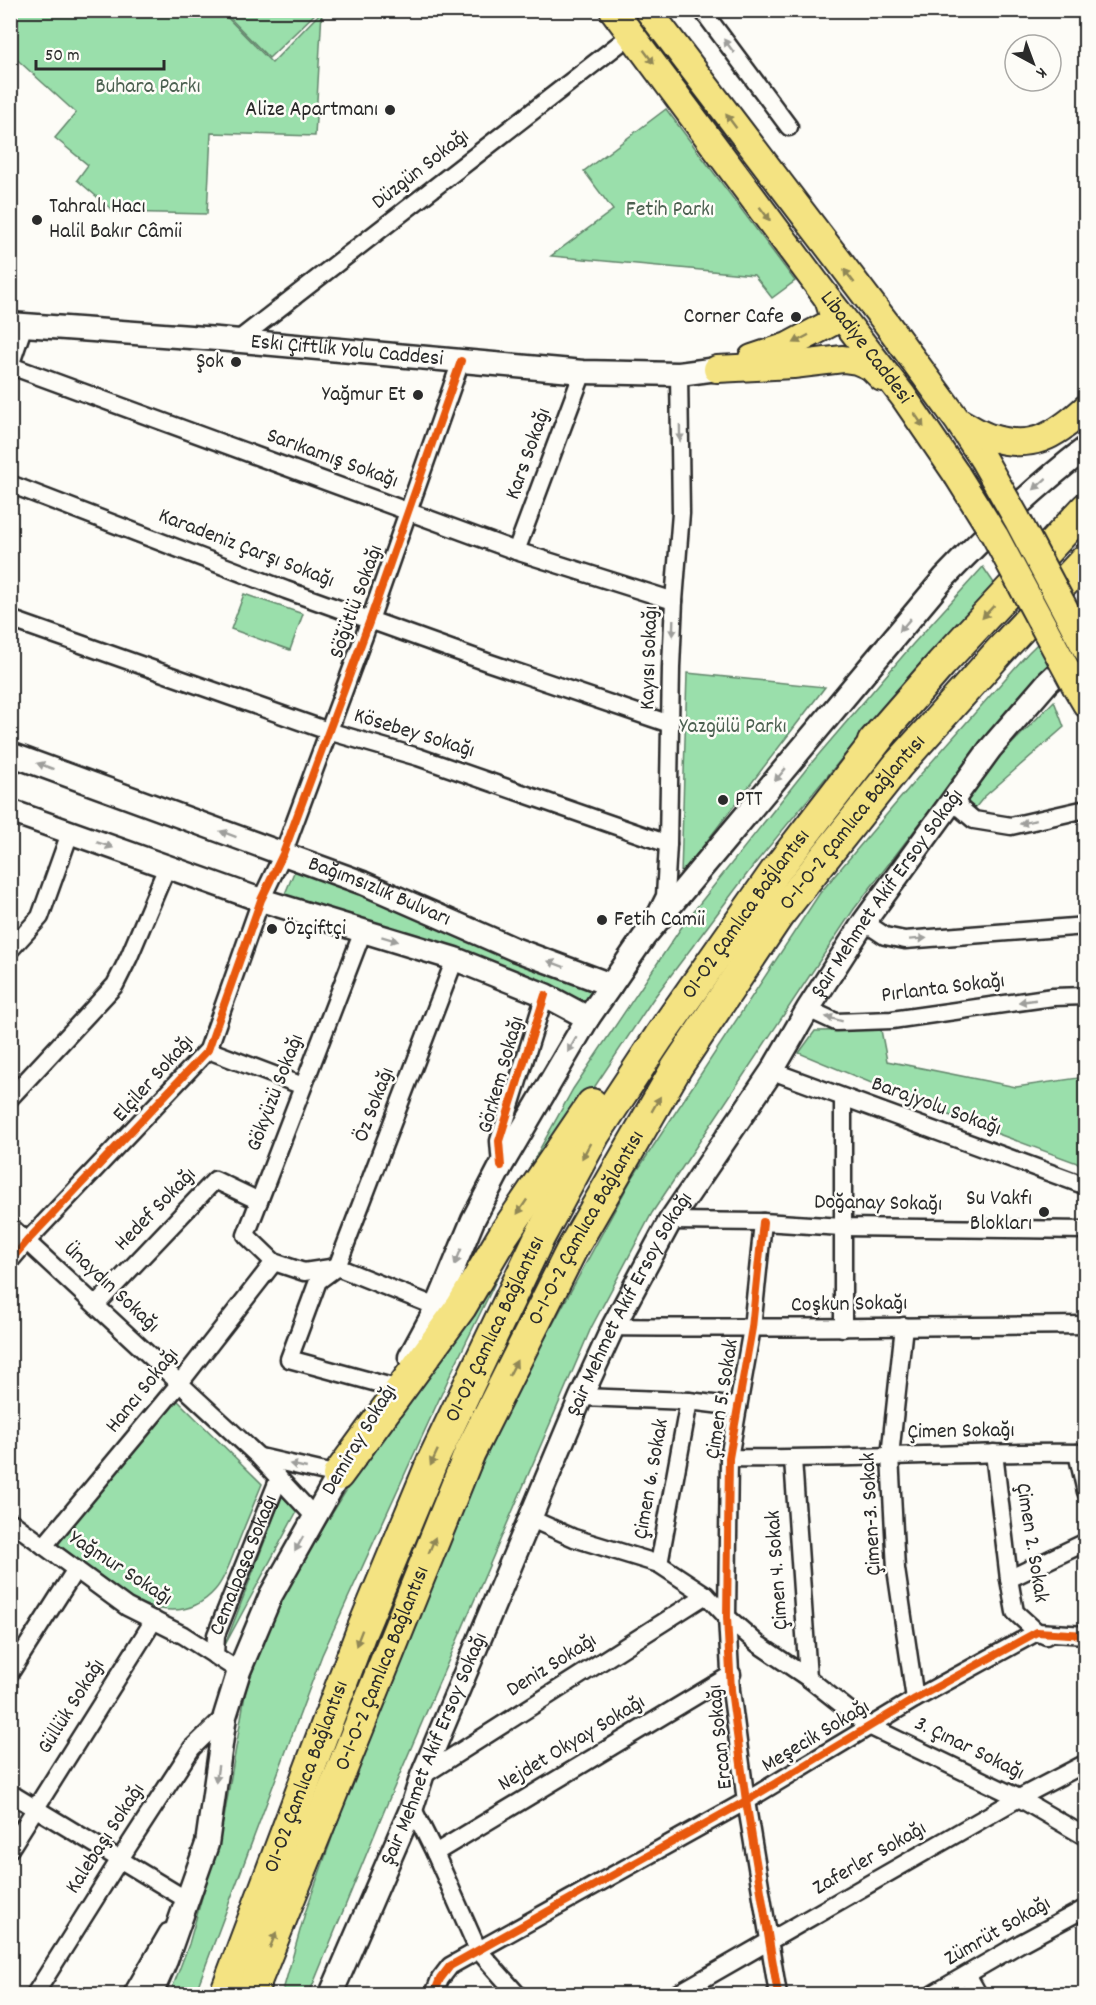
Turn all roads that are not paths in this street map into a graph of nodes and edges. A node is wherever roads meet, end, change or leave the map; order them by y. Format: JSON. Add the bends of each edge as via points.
{"nodes":[{"id":1,"x":613,"y":10,"type":"edge"},
{"id":2,"x":648,"y":10,"type":"edge"},
{"id":3,"x":702,"y":10,"type":"edge"},
{"id":4,"x":632,"y":34,"type":"junction"},
{"id":5,"x":789,"y":127,"type":"dead end"},
{"id":6,"x":854,"y":316,"type":"junction"},
{"id":7,"x":17,"y":325,"type":"edge"},
{"id":8,"x":237,"y":341,"type":"junction"},
{"id":9,"x":462,"y":361,"type":"junction"},
{"id":10,"x":793,"y":365,"type":"junction"},
{"id":11,"x":11,"y":366,"type":"edge"},
{"id":12,"x":717,"y":369,"type":"junction"},
{"id":13,"x":583,"y":372,"type":"junction"},
{"id":14,"x":679,"y":374,"type":"junction"},
{"id":15,"x":903,"y":396,"type":"junction"},
{"id":16,"x":1086,"y":408,"type":"edge"},
{"id":17,"x":958,"y":421,"type":"junction"},
{"id":18,"x":1086,"y":448,"type":"edge"},
{"id":19,"x":10,"y":484,"type":"edge"},
{"id":20,"x":1086,"y":508,"type":"edge"},
{"id":21,"x":408,"y":511,"type":"junction"},
{"id":22,"x":516,"y":551,"type":"junction"},
{"id":23,"x":1086,"y":559,"type":"edge"},
{"id":24,"x":674,"y":601,"type":"junction"},
{"id":25,"x":1060,"y":601,"type":"junction"},
{"id":26,"x":10,"y":619,"type":"edge"},
{"id":27,"x":370,"y":620,"type":"junction"},
{"id":28,"x":1086,"y":627,"type":"edge"},
{"id":29,"x":1086,"y":647,"type":"edge"},
{"id":30,"x":1081,"y":696,"type":"edge"},
{"id":31,"x":670,"y":724,"type":"junction"},
{"id":32,"x":887,"y":727,"type":"junction"},
{"id":33,"x":327,"y":731,"type":"junction"},
{"id":34,"x":10,"y":754,"type":"edge"},
{"id":35,"x":955,"y":797,"type":"junction"},
{"id":36,"x":1086,"y":809,"type":"edge"},
{"id":37,"x":10,"y":812,"type":"edge"},
{"id":38,"x":70,"y":833,"type":"junction"},
{"id":39,"x":668,"y":844,"type":"junction"},
{"id":40,"x":283,"y":854,"type":"junction"},
{"id":41,"x":167,"y":867,"type":"junction"},
{"id":42,"x":261,"y":900,"type":"junction"},
{"id":43,"x":864,"y":922,"type":"junction"},
{"id":44,"x":1086,"y":926,"type":"edge"},
{"id":45,"x":363,"y":931,"type":"junction"},
{"id":46,"x":644,"y":938,"type":"junction"},
{"id":47,"x":10,"y":950,"type":"edge"},
{"id":48,"x":455,"y":959,"type":"junction"},
{"id":49,"x":611,"y":985,"type":"junction"},
{"id":50,"x":545,"y":995,"type":"junction"},
{"id":51,"x":1086,"y":996,"type":"edge"},
{"id":52,"x":808,"y":1009,"type":"junction"},
{"id":53,"x":588,"y":1018,"type":"junction"},
{"id":54,"x":208,"y":1050,"type":"junction"},
{"id":55,"x":772,"y":1071,"type":"junction"},
{"id":56,"x":303,"y":1086,"type":"junction"},
{"id":57,"x":10,"y":1098,"type":"edge"},
{"id":58,"x":843,"y":1098,"type":"junction"},
{"id":59,"x":501,"y":1166,"type":"junction"},
{"id":60,"x":1086,"y":1185,"type":"edge"},
{"id":61,"x":258,"y":1201,"type":"junction"},
{"id":62,"x":670,"y":1221,"type":"junction"},
{"id":63,"x":763,"y":1222,"type":"junction"},
{"id":64,"x":10,"y":1226,"type":"edge"},
{"id":65,"x":842,"y":1227,"type":"junction"},
{"id":66,"x":1086,"y":1230,"type":"edge"},
{"id":67,"x":27,"y":1240,"type":"junction"},
{"id":68,"x":10,"y":1261,"type":"edge"},
{"id":69,"x":274,"y":1262,"type":"junction"},
{"id":70,"x":337,"y":1267,"type":"junction"},
{"id":71,"x":96,"y":1305,"type":"junction"},
{"id":72,"x":437,"y":1307,"type":"junction"},
{"id":73,"x":1086,"y":1325,"type":"edge"},
{"id":74,"x":904,"y":1326,"type":"junction"},
{"id":75,"x":614,"y":1328,"type":"junction"},
{"id":76,"x":752,"y":1328,"type":"junction"},
{"id":77,"x":843,"y":1328,"type":"junction"},
{"id":78,"x":179,"y":1384,"type":"junction"},
{"id":79,"x":392,"y":1387,"type":"junction"},
{"id":80,"x":581,"y":1397,"type":"junction"},
{"id":81,"x":689,"y":1401,"type":"junction"},
{"id":82,"x":738,"y":1407,"type":"junction"},
{"id":83,"x":994,"y":1453,"type":"junction"},
{"id":84,"x":1081,"y":1453,"type":"edge"},
{"id":85,"x":890,"y":1456,"type":"junction"},
{"id":86,"x":259,"y":1457,"type":"junction"},
{"id":87,"x":729,"y":1458,"type":"junction"},
{"id":88,"x":793,"y":1459,"type":"junction"},
{"id":89,"x":338,"y":1475,"type":"junction"},
{"id":90,"x":279,"y":1478,"type":"junction"},
{"id":91,"x":1086,"y":1492,"type":"edge"},
{"id":92,"x":315,"y":1516,"type":"junction"},
{"id":93,"x":529,"y":1518,"type":"junction"},
{"id":94,"x":10,"y":1521,"type":"edge"},
{"id":95,"x":1086,"y":1542,"type":"edge"},
{"id":96,"x":44,"y":1546,"type":"junction"},
{"id":97,"x":659,"y":1564,"type":"junction"},
{"id":98,"x":76,"y":1569,"type":"junction"},
{"id":99,"x":1009,"y":1579,"type":"junction"},
{"id":100,"x":706,"y":1595,"type":"junction"},
{"id":101,"x":727,"y":1617,"type":"junction"},
{"id":102,"x":154,"y":1620,"type":"junction"},
{"id":103,"x":1037,"y":1632,"type":"junction"},
{"id":104,"x":1086,"y":1635,"type":"edge"},
{"id":105,"x":1086,"y":1641,"type":"edge"},
{"id":106,"x":215,"y":1656,"type":"junction"},
{"id":107,"x":239,"y":1671,"type":"junction"},
{"id":108,"x":10,"y":1672,"type":"edge"},
{"id":109,"x":732,"y":1674,"type":"junction"},
{"id":110,"x":808,"y":1678,"type":"junction"},
{"id":111,"x":915,"y":1699,"type":"junction"},
{"id":112,"x":225,"y":1716,"type":"junction"},
{"id":113,"x":869,"y":1726,"type":"junction"},
{"id":114,"x":1086,"y":1763,"type":"edge"},
{"id":115,"x":422,"y":1776,"type":"junction"},
{"id":116,"x":10,"y":1793,"type":"edge"},
{"id":117,"x":1019,"y":1798,"type":"junction"},
{"id":118,"x":746,"y":1801,"type":"junction"},
{"id":119,"x":412,"y":1807,"type":"junction"},
{"id":120,"x":36,"y":1808,"type":"junction"},
{"id":121,"x":1086,"y":1838,"type":"edge"},
{"id":122,"x":10,"y":1849,"type":"edge"},
{"id":123,"x":435,"y":1853,"type":"junction"},
{"id":124,"x":120,"y":1859,"type":"junction"},
{"id":125,"x":187,"y":1900,"type":"junction"},
{"id":126,"x":1086,"y":1908,"type":"edge"},
{"id":127,"x":769,"y":1943,"type":"junction"},
{"id":128,"x":478,"y":1950,"type":"junction"},
{"id":129,"x":968,"y":1976,"type":"junction"},
{"id":130,"x":35,"y":1995,"type":"edge"},
{"id":131,"x":132,"y":1995,"type":"edge"},
{"id":132,"x":151,"y":1995,"type":"edge"},
{"id":133,"x":225,"y":1995,"type":"edge"},
{"id":134,"x":251,"y":1995,"type":"edge"},
{"id":135,"x":331,"y":1995,"type":"edge"},
{"id":136,"x":434,"y":1995,"type":"edge"},
{"id":137,"x":517,"y":1995,"type":"edge"},
{"id":138,"x":677,"y":1995,"type":"edge"},
{"id":139,"x":778,"y":1995,"type":"edge"},
{"id":140,"x":933,"y":1995,"type":"edge"},
{"id":141,"x":978,"y":1995,"type":"edge"}],
"edges":[{"from":1,"to":4,"type":"main road","name":"Libadiye Caddesi"},
{"from":6,"to":2,"type":"main road","name":"Libadiye Caddesi","one_way":true},
{"from":5,"to":3,"type":"street","one_way":true},
{"from":4,"to":6,"type":"main road","name":"Libadiye Caddesi","one_way":true},
{"from":4,"to":8,"type":"street","name":"Düzgün Sokağı"},
{"from":6,"to":10,"type":"main road","via":[[823,353]]},
{"from":6,"to":12,"type":"main road","one_way":true,"via":[[788,346]]},
{"from":6,"to":15,"type":"main road","name":"Libadiye Caddesi"},
{"from":6,"to":17,"type":"main road","name":"Libadiye Caddesi"},
{"from":7,"to":8,"type":"main road","name":"Eski Çiftlik Yolu Caddesi"},
{"from":7,"to":11,"type":"street"},
{"from":8,"to":9,"type":"main road","name":"Eski Çiftlik Yolu Caddesi"},
{"from":9,"to":13,"type":"main road","name":"Eski Çiftlik Yolu Caddesi"},
{"from":9,"to":21,"type":"street","name":"Söğütlü Sokağı"},
{"from":10,"to":12,"type":"main road"},
{"from":10,"to":15,"type":"main road","via":[[857,361],[871,367]]},
{"from":11,"to":21,"type":"street","name":"Sarıkamış Sokağı"},
{"from":12,"to":14,"type":"main road","name":"Eski Çiftlik Yolu Caddesi"},
{"from":13,"to":14,"type":"main road","name":"Eski Çiftlik Yolu Caddesi"},
{"from":13,"to":22,"type":"street","name":"Kars Sokağı"},
{"from":14,"to":24,"type":"street","name":"Kayısı Sokağı","one_way":true,"via":[[681,513]]},
{"from":15,"to":30,"type":"main road","name":"Libadiye Caddesi","one_way":true,"bridge":true,"via":[[995,536]]},
{"from":16,"to":17,"type":"main road","via":[[1046,438],[1028,442],[988,437]]},
{"from":17,"to":25,"type":"main road","name":"Libadiye Caddesi","bridge":true,"via":[[1017,519]]},
{"from":18,"to":46,"type":"main road","name":"Demiray Sokağı","one_way":true,"via":[[1043,481],[945,577]]},
{"from":19,"to":27,"type":"street","name":"Karadeniz Çarşı Sokağı"},
{"from":20,"to":32,"type":"highway","name":"O-1-O-2 Çamlıca Bağlantısı","one_way":true,"via":[[941,663]]},
{"from":21,"to":22,"type":"street","name":"Sarıkamış Sokağı"},
{"from":21,"to":27,"type":"street","name":"Söğütlü Sokağı"},
{"from":22,"to":24,"type":"street","name":"Sarıkamış Sokağı"},
{"from":134,"to":23,"type":"highway","name":"O-1-O-2 Çamlıca Bağlantısı","one_way":true,"via":[[470,1452],[571,1251],[677,1067],[778,916],[898,765]]},
{"from":24,"to":31,"type":"street","name":"Kayısı Sokağı","one_way":true},
{"from":25,"to":28,"type":"main road","bridge":true},
{"from":25,"to":29,"type":"main road","name":"Libadiye Caddesi","bridge":true},
{"from":26,"to":33,"type":"street","name":"Kösebey Sokağı"},
{"from":27,"to":31,"type":"street","name":"Karadeniz Çarşı Sokağı"},
{"from":27,"to":33,"type":"street","name":"Söğütlü Sokağı"},
{"from":29,"to":35,"type":"main road","name":"Şair Mehmet Akif Ersoy Sokağı","via":[[1047,683]]},
{"from":31,"to":39,"type":"street","name":"Kayısı Sokağı"},
{"from":32,"to":89,"type":"highway","one_way":true,"via":[[755,874],[711,930],[504,1234],[461,1307]]},
{"from":32,"to":133,"type":"highway","name":"O1-O2 Çamlıca Bağlantısı","one_way":true,"via":[[775,872],[659,1037],[595,1134],[539,1238],[432,1462],[364,1624]]},
{"from":33,"to":39,"type":"street","name":"Kösebey Sokağı","via":[[418,757]]},
{"from":33,"to":40,"type":"street","name":"Söğütlü Sokağı"},
{"from":40,"to":34,"type":"main road","name":"Bağımsızlık Bulvarı","one_way":true},
{"from":36,"to":35,"type":"street","one_way":true,"via":[[1011,826],[974,820],[961,809]]},
{"from":35,"to":43,"type":"main road","name":"Şair Mehmet Akif Ersoy Sokağı"},
{"from":37,"to":38,"type":"main road","name":"Bağımsızlık Bulvarı"},
{"from":38,"to":41,"type":"main road","name":"Bağımsızlık Bulvarı","one_way":true},
{"from":38,"to":47,"type":"street","via":[[40,917]]},
{"from":39,"to":46,"type":"street","name":"Kayısı Sokağı","via":[[665,896]]},
{"from":40,"to":42,"type":"street","name":"Elçiler Sokağı"},
{"from":49,"to":40,"type":"main road","name":"Bağımsızlık Bulvarı","one_way":true},
{"from":41,"to":42,"type":"main road","name":"Bağımsızlık Bulvarı"},
{"from":41,"to":57,"type":"street","via":[[115,985]]},
{"from":42,"to":45,"type":"main road","name":"Bağımsızlık Bulvarı"},
{"from":42,"to":54,"type":"street","name":"Elçiler Sokağı"},
{"from":43,"to":44,"type":"street","one_way":true,"via":[[885,936],[905,940]]},
{"from":43,"to":52,"type":"main road","name":"Şair Mehmet Akif Ersoy Sokağı"},
{"from":45,"to":48,"type":"main road","name":"Bağımsızlık Bulvarı","one_way":true},
{"from":45,"to":56,"type":"street","name":"Gökyüzü Sokağı"},
{"from":46,"to":49,"type":"main road","name":"Demiray Sokağı"},
{"from":48,"to":50,"type":"main road","name":"Bağımsızlık Bulvarı"},
{"from":48,"to":70,"type":"street","name":"Öz Sokağı"},
{"from":49,"to":53,"type":"main road","name":"Demiray Sokağı"},
{"from":50,"to":53,"type":"main road","name":"Bağımsızlık Bulvarı"},
{"from":50,"to":59,"type":"street","name":"Görkem Sokağı","via":[[499,1142]]},
{"from":51,"to":52,"type":"street","name":"Pırlanta Sokağı","one_way":true,"via":[[1053,997],[892,1020],[836,1022]]},
{"from":52,"to":55,"type":"main road","name":"Şair Mehmet Akif Ersoy Sokağı"},
{"from":53,"to":59,"type":"main road","name":"Demiray Sokağı","one_way":true},
{"from":54,"to":56,"type":"street"},
{"from":54,"to":67,"type":"street","name":"Elçiler Sokağı"},
{"from":55,"to":58,"type":"street","name":"Barajyolu Sokağı"},
{"from":55,"to":62,"type":"main road","name":"Şair Mehmet Akif Ersoy Sokağı"},
{"from":56,"to":61,"type":"street","name":"Gökyüzü Sokağı"},
{"from":58,"to":60,"type":"street","name":"Barajyolu Sokağı"},
{"from":58,"to":65,"type":"street"},
{"from":59,"to":72,"type":"main road","name":"Demiray Sokağı","one_way":true,"via":[[473,1220]]},
{"from":61,"to":69,"type":"street","name":"Gökyüzü Sokağı","via":[[246,1236]]},
{"from":61,"to":71,"type":"street","name":"Hedef Sokağı","via":[[215,1180]]},
{"from":62,"to":63,"type":"street","name":"Doğanay Sokağı"},
{"from":62,"to":75,"type":"main road","name":"Şair Mehmet Akif Ersoy Sokağı"},
{"from":63,"to":65,"type":"street","name":"Doğanay Sokağı"},
{"from":63,"to":76,"type":"street","name":"Çimen 5. Sokak"},
{"from":64,"to":67,"type":"street","name":"Ünaydın Sokağı"},
{"from":65,"to":66,"type":"street","name":"Doğanay Sokağı"},
{"from":65,"to":77,"type":"street"},
{"from":67,"to":68,"type":"street","name":"Elçiler Sokağı"},
{"from":67,"to":71,"type":"street","name":"Ünaydın Sokağı"},
{"from":69,"to":70,"type":"street","via":[[304,1272]]},
{"from":69,"to":78,"type":"street","name":"Hancı Sokağı"},
{"from":70,"to":72,"type":"street"},
{"from":70,"to":79,"type":"street","via":[[318,1281],[289,1359]]},
{"from":71,"to":78,"type":"street","name":"Ünaydın Sokağı"},
{"from":72,"to":79,"type":"main road","name":"Demiray Sokağı"},
{"from":73,"to":74,"type":"street","name":"Coşkun Sokağı"},
{"from":74,"to":77,"type":"street","name":"Coşkun Sokağı"},
{"from":74,"to":85,"type":"street","name":"Çimen-3. Sokak"},
{"from":75,"to":76,"type":"street","name":"Coşkun Sokağı"},
{"from":75,"to":80,"type":"main road","name":"Şair Mehmet Akif Ersoy Sokağı"},
{"from":76,"to":77,"type":"street","name":"Coşkun Sokağı"},
{"from":76,"to":82,"type":"street","name":"Çimen 5. Sokak"},
{"from":78,"to":86,"type":"street","name":"Ünaydın Sokağı"},
{"from":78,"to":96,"type":"street","name":"Hancı Sokağı"},
{"from":79,"to":89,"type":"main road","name":"Demiray Sokağı"},
{"from":80,"to":81,"type":"street","name":"Çimen 6. Sokak"},
{"from":80,"to":93,"type":"main road","name":"Şair Mehmet Akif Ersoy Sokağı"},
{"from":81,"to":82,"type":"street","name":"Çimen 6. Sokak"},
{"from":81,"to":97,"type":"street","name":"Çimen 6. Sokak"},
{"from":82,"to":87,"type":"street","name":"Çimen 5. Sokak"},
{"from":83,"to":84,"type":"street","name":"Çimen Sokağı"},
{"from":83,"to":85,"type":"street","name":"Çimen Sokağı"},
{"from":83,"to":99,"type":"street","name":"Çimen 2. Sokak"},
{"from":84,"to":91,"type":"street"},
{"from":85,"to":88,"type":"street","name":"Çimen Sokağı"},
{"from":85,"to":111,"type":"street","name":"Çimen-3. Sokak","via":[[896,1569]]},
{"from":89,"to":86,"type":"street","name":"Ünaydın Sokağı","one_way":true},
{"from":86,"to":90,"type":"street","name":"Ünaydın Sokağı"},
{"from":87,"to":88,"type":"street","name":"Çimen Sokağı"},
{"from":87,"to":101,"type":"street","name":"Çimen 5. Sokak"},
{"from":88,"to":110,"type":"street","name":"Çimen 4. Sokak"},
{"from":89,"to":92,"type":"main road","name":"Demiray Sokağı"},
{"from":90,"to":92,"type":"street","name":"Ünaydın Sokağı"},
{"from":90,"to":106,"type":"street","name":"Cemalpaşa Sokağı","via":[[216,1635]]},
{"from":92,"to":107,"type":"main road","name":"Demiray Sokağı","one_way":true,"via":[[271,1595]]},
{"from":93,"to":97,"type":"street","name":"3. Çınar Sokağı","via":[[574,1538]]},
{"from":93,"to":115,"type":"main road","name":"Şair Mehmet Akif Ersoy Sokağı"},
{"from":94,"to":96,"type":"street","name":"Yağmur Sokağı"},
{"from":95,"to":99,"type":"street"},
{"from":96,"to":98,"type":"street","name":"Yağmur Sokağı"},
{"from":97,"to":100,"type":"street","name":"3. Çınar Sokağı"},
{"from":98,"to":102,"type":"street","name":"Yağmur Sokağı","via":[[127,1607]]},
{"from":98,"to":108,"type":"street"},
{"from":99,"to":103,"type":"street","name":"Çimen 2. Sokak","via":[[1016,1612]]},
{"from":100,"to":101,"type":"street","name":"3. Çınar Sokağı"},
{"from":100,"to":115,"type":"street","name":"Deniz Sokağı"},
{"from":101,"to":109,"type":"street","name":"Ercan Sokağı"},
{"from":101,"to":110,"type":"street","name":"3. Çınar Sokağı"},
{"from":102,"to":106,"type":"street","name":"Yağmur Sokağı"},
{"from":102,"to":120,"type":"street","name":"Güllük Sokağı"},
{"from":103,"to":104,"type":"street"},
{"from":103,"to":105,"type":"street","via":[[1056,1640]]},
{"from":103,"to":111,"type":"street","name":"Meşecik Sokağı"},
{"from":106,"to":107,"type":"street","name":"Yağmur Sokağı"},
{"from":107,"to":112,"type":"main road","name":"Demiray Sokağı"},
{"from":109,"to":118,"type":"street","name":"Ercan Sokağı"},
{"from":109,"to":123,"type":"street","name":"Nejdet Okyay Sokağı"},
{"from":110,"to":113,"type":"street","name":"3. Çınar Sokağı"},
{"from":111,"to":113,"type":"street","name":"Meşecik Sokağı"},
{"from":112,"to":124,"type":"street","name":"Kalebaşı Sokağı","via":[[192,1748]]},
{"from":112,"to":125,"type":"main road","one_way":true,"via":[[207,1844]]},
{"from":113,"to":117,"type":"street","name":"3. Çınar Sokağı"},
{"from":113,"to":118,"type":"street","name":"Meşecik Sokağı"},
{"from":114,"to":117,"type":"street","name":"Zaferler Sokağı"},
{"from":115,"to":119,"type":"main road","name":"Şair Mehmet Akif Ersoy Sokağı"},
{"from":116,"to":120,"type":"street"},
{"from":117,"to":121,"type":"street","name":"3. Çınar Sokağı"},
{"from":117,"to":127,"type":"street","name":"Zaferler Sokağı"},
{"from":118,"to":127,"type":"street","name":"Ercan Sokağı"},
{"from":118,"to":128,"type":"street","name":"Meşecik Sokağı"},
{"from":119,"to":123,"type":"street"},
{"from":119,"to":135,"type":"main road","name":"Şair Mehmet Akif Ersoy Sokağı"},
{"from":120,"to":122,"type":"street","name":"Güllük Sokağı"},
{"from":120,"to":124,"type":"street"},
{"from":123,"to":128,"type":"street"},
{"from":124,"to":125,"type":"street"},
{"from":124,"to":130,"type":"street","name":"Kalebaşı Sokağı"},
{"from":125,"to":131,"type":"street"},
{"from":125,"to":132,"type":"main road"},
{"from":126,"to":129,"type":"street","name":"Zümrüt Sokağı"},
{"from":127,"to":138,"type":"street","name":"Zaferler Sokağı"},
{"from":127,"to":139,"type":"street","name":"Ercan Sokağı"},
{"from":128,"to":136,"type":"street","name":"Meşecik Sokağı","via":[[450,1966]]},
{"from":128,"to":137,"type":"street"},
{"from":129,"to":140,"type":"street","name":"Zümrüt Sokağı"},
{"from":129,"to":141,"type":"street"}]}
